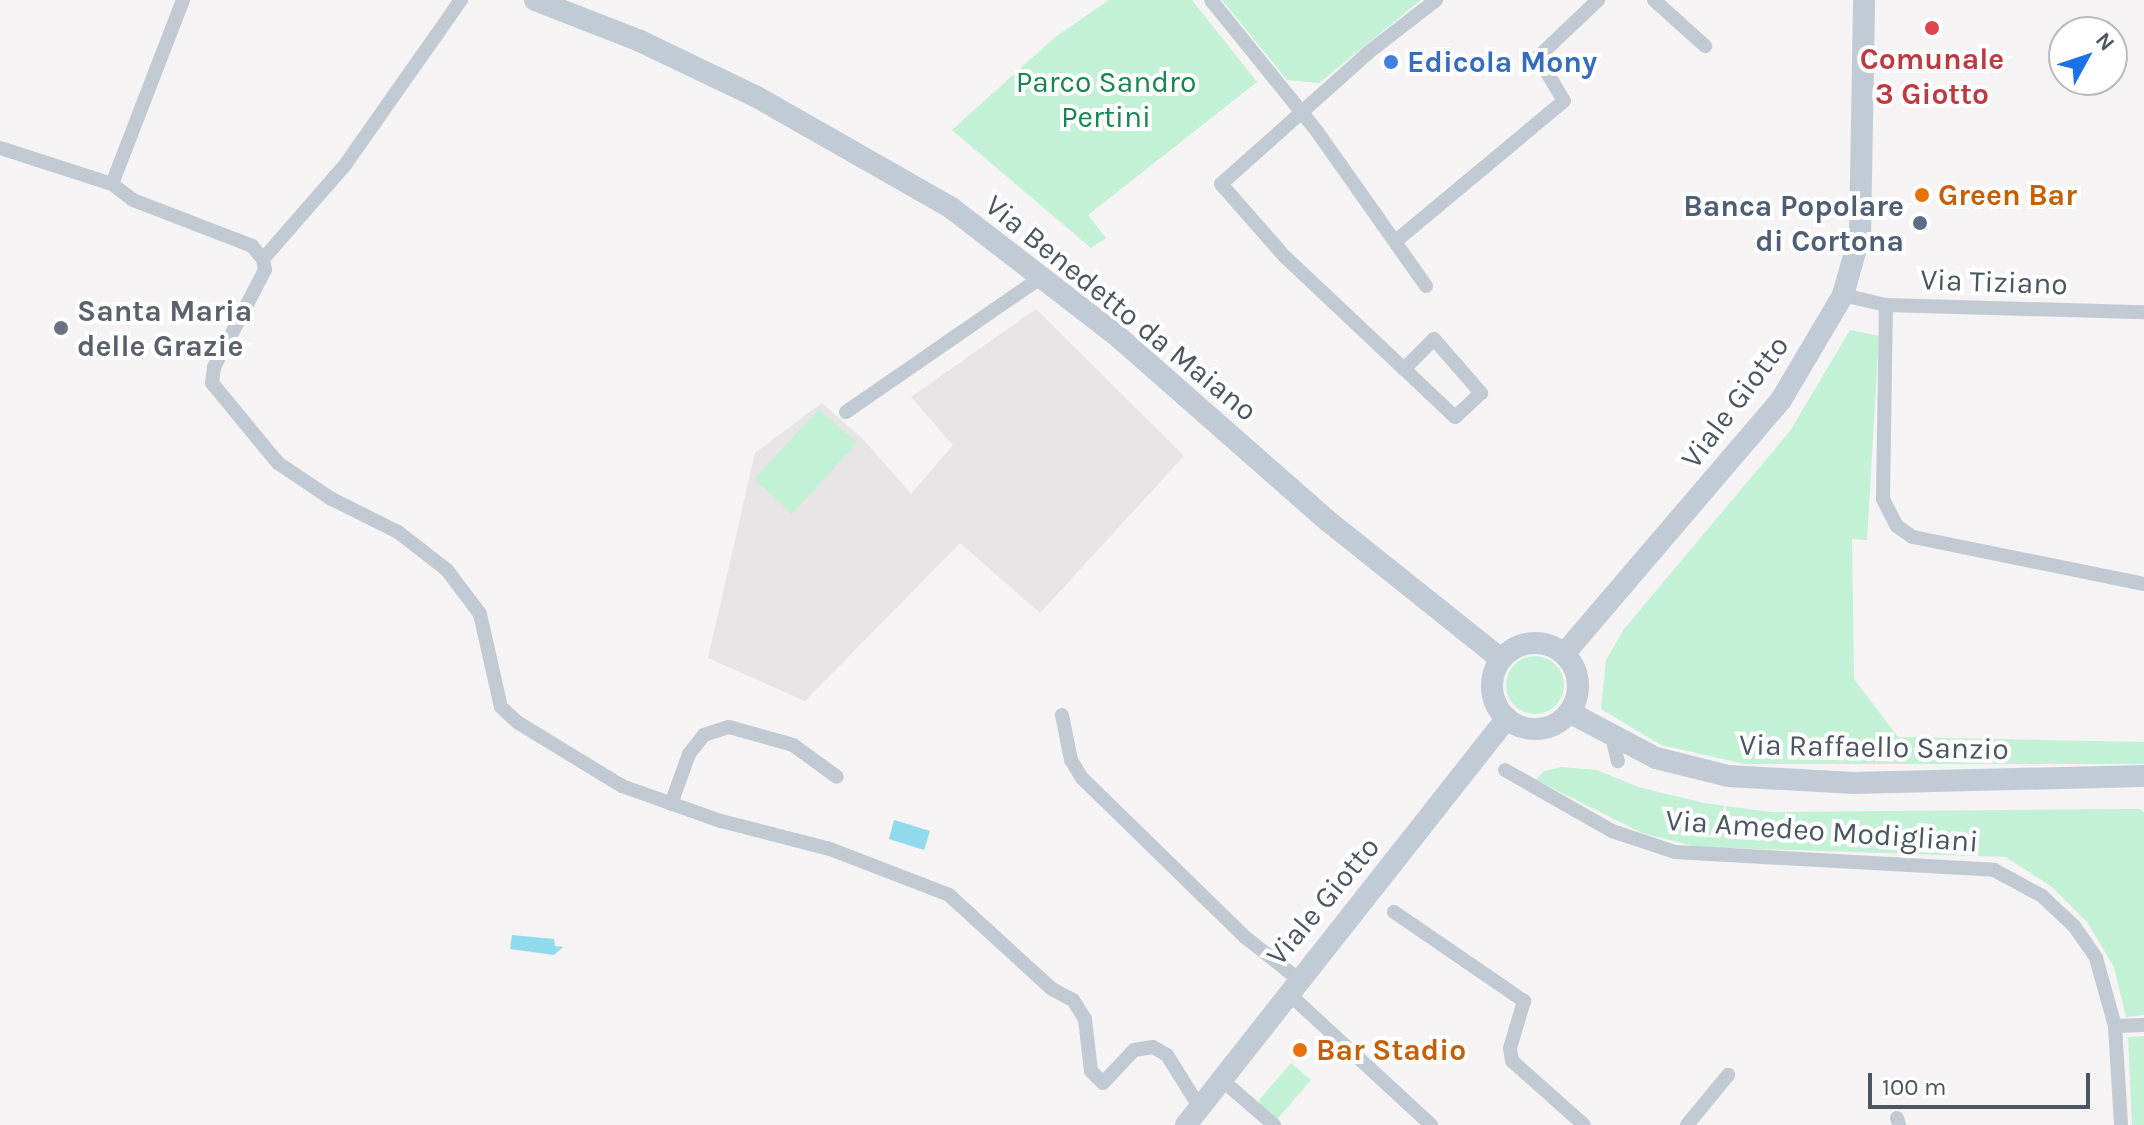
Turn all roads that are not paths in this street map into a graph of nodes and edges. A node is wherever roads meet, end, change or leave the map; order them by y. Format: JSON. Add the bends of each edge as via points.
{"nodes":[{"id":1,"x":183,"y":0,"type":"edge"},
{"id":2,"x":461,"y":0,"type":"edge"},
{"id":3,"x":535,"y":0,"type":"edge"},
{"id":4,"x":1211,"y":0,"type":"edge"},
{"id":5,"x":1436,"y":0,"type":"edge"},
{"id":6,"x":1598,"y":0,"type":"edge"},
{"id":7,"x":1654,"y":0,"type":"edge"},
{"id":8,"x":1864,"y":0,"type":"edge"},
{"id":9,"x":1705,"y":46,"type":"dead end"},
{"id":10,"x":1302,"y":111,"type":"junction"},
{"id":11,"x":0,"y":148,"type":"edge"},
{"id":12,"x":112,"y":184,"type":"junction"},
{"id":13,"x":1397,"y":240,"type":"junction"},
{"id":14,"x":263,"y":259,"type":"junction"},
{"id":15,"x":1043,"y":276,"type":"junction"},
{"id":16,"x":1426,"y":286,"type":"dead end"},
{"id":17,"x":1843,"y":295,"type":"junction"},
{"id":18,"x":1886,"y":305,"type":"junction"},
{"id":19,"x":2144,"y":312,"type":"edge"},
{"id":20,"x":1404,"y":369,"type":"junction"},
{"id":21,"x":846,"y":412,"type":"dead end"},
{"id":22,"x":2144,"y":584,"type":"edge"},
{"id":23,"x":1564,"y":654,"type":"junction"},
{"id":24,"x":1501,"y":659,"type":"junction"},
{"id":25,"x":1569,"y":712,"type":"junction"},
{"id":26,"x":1062,"y":715,"type":"dead end"},
{"id":27,"x":1507,"y":718,"type":"junction"},
{"id":28,"x":1612,"y":736,"type":"junction"},
{"id":29,"x":1618,"y":761,"type":"dead end"},
{"id":30,"x":1505,"y":770,"type":"dead end"},
{"id":31,"x":2144,"y":776,"type":"edge"},
{"id":32,"x":837,"y":777,"type":"dead end"},
{"id":33,"x":671,"y":804,"type":"junction"},
{"id":34,"x":1394,"y":912,"type":"dead end"},
{"id":35,"x":1292,"y":985,"type":"junction"},
{"id":36,"x":2144,"y":1025,"type":"edge"},
{"id":37,"x":2115,"y":1026,"type":"junction"},
{"id":38,"x":1728,"y":1075,"type":"dead end"},
{"id":39,"x":1222,"y":1080,"type":"junction"},
{"id":40,"x":1190,"y":1120,"type":"edge"},
{"id":41,"x":1577,"y":1123,"type":"edge"},
{"id":42,"x":1274,"y":1125,"type":"edge"},
{"id":43,"x":1431,"y":1125,"type":"edge"},
{"id":44,"x":1687,"y":1125,"type":"edge"},
{"id":45,"x":2121,"y":1125,"type":"edge"}],
"edges":[{"from":1,"to":12,"type":"street"},
{"from":2,"to":14,"type":"street","via":[[345,165]]},
{"from":3,"to":15,"type":"main road","name":"Via Benedetto da Maiano","via":[[640,41],[784,111],[950,207]]},
{"from":4,"to":10,"type":"street"},
{"from":5,"to":10,"type":"street"},
{"from":6,"to":13,"type":"street","via":[[1538,57],[1564,101]]},
{"from":7,"to":9,"type":"street"},
{"from":8,"to":17,"type":"main road","name":"Viale Giotto","via":[[1860,234]]},
{"from":10,"to":13,"type":"street"},
{"from":10,"to":20,"type":"street","via":[[1221,184],[1285,257]]},
{"from":11,"to":12,"type":"street"},
{"from":12,"to":14,"type":"street","via":[[133,200],[252,246]]},
{"from":13,"to":16,"type":"street"},
{"from":14,"to":33,"type":"street","via":[[265,270],[214,367],[212,383],[278,463],[330,498],[398,532],[447,570],[480,614],[501,707],[517,722],[622,786]]},
{"from":15,"to":21,"type":"street"},
{"from":15,"to":24,"type":"main road","name":"Via Benedetto da Maiano","via":[[1328,521]]},
{"from":17,"to":18,"type":"street","name":"Via Tiziano"},
{"from":17,"to":23,"type":"main road","name":"Viale Giotto","via":[[1781,400]]},
{"from":18,"to":19,"type":"street","name":"Via Tiziano"},
{"from":18,"to":22,"type":"street","via":[[1883,499],[1897,526],[1913,537]]},
{"from":20,"to":20,"type":"street","via":[[1455,417],[1481,393],[1434,339]]},
{"from":23,"to":24,"type":"main road","via":[[1533,643]]},
{"from":23,"to":25,"type":"main road","via":[[1577,676]]},
{"from":24,"to":27,"type":"main road","via":[[1492,684]]},
{"from":25,"to":27,"type":"main road","via":[[1559,722],[1532,729]]},
{"from":25,"to":28,"type":"main road","name":"Via Raffaello Sanzio"},
{"from":26,"to":35,"type":"street","via":[[1071,760],[1082,778]]},
{"from":27,"to":35,"type":"main road","name":"Viale Giotto"},
{"from":28,"to":29,"type":"street"},
{"from":28,"to":31,"type":"main road","name":"Via Raffaello Sanzio","via":[[1656,758],[1728,776],[1854,783]]},
{"from":30,"to":37,"type":"street","name":"Via Amedeo Modigliani","via":[[1612,831],[1675,852],[1994,870],[2042,896],[2074,926],[2096,958]]},
{"from":32,"to":33,"type":"street","via":[[793,745],[729,727],[704,735],[689,754]]},
{"from":33,"to":40,"type":"street","via":[[830,849],[949,895],[1052,989],[1073,1000],[1085,1019],[1091,1071],[1103,1083],[1134,1050],[1153,1047],[1167,1055]]},
{"from":34,"to":41,"type":"street","via":[[1524,1001],[1510,1048],[1512,1061]]},
{"from":35,"to":39,"type":"main road","name":"Viale Giotto"},
{"from":35,"to":43,"type":"street"},
{"from":36,"to":37,"type":"street"},
{"from":37,"to":45,"type":"street","name":"Via Amedeo Modigliani"},
{"from":38,"to":44,"type":"street"},
{"from":39,"to":40,"type":"main road","name":"Viale Giotto"},
{"from":39,"to":42,"type":"street"}]}
